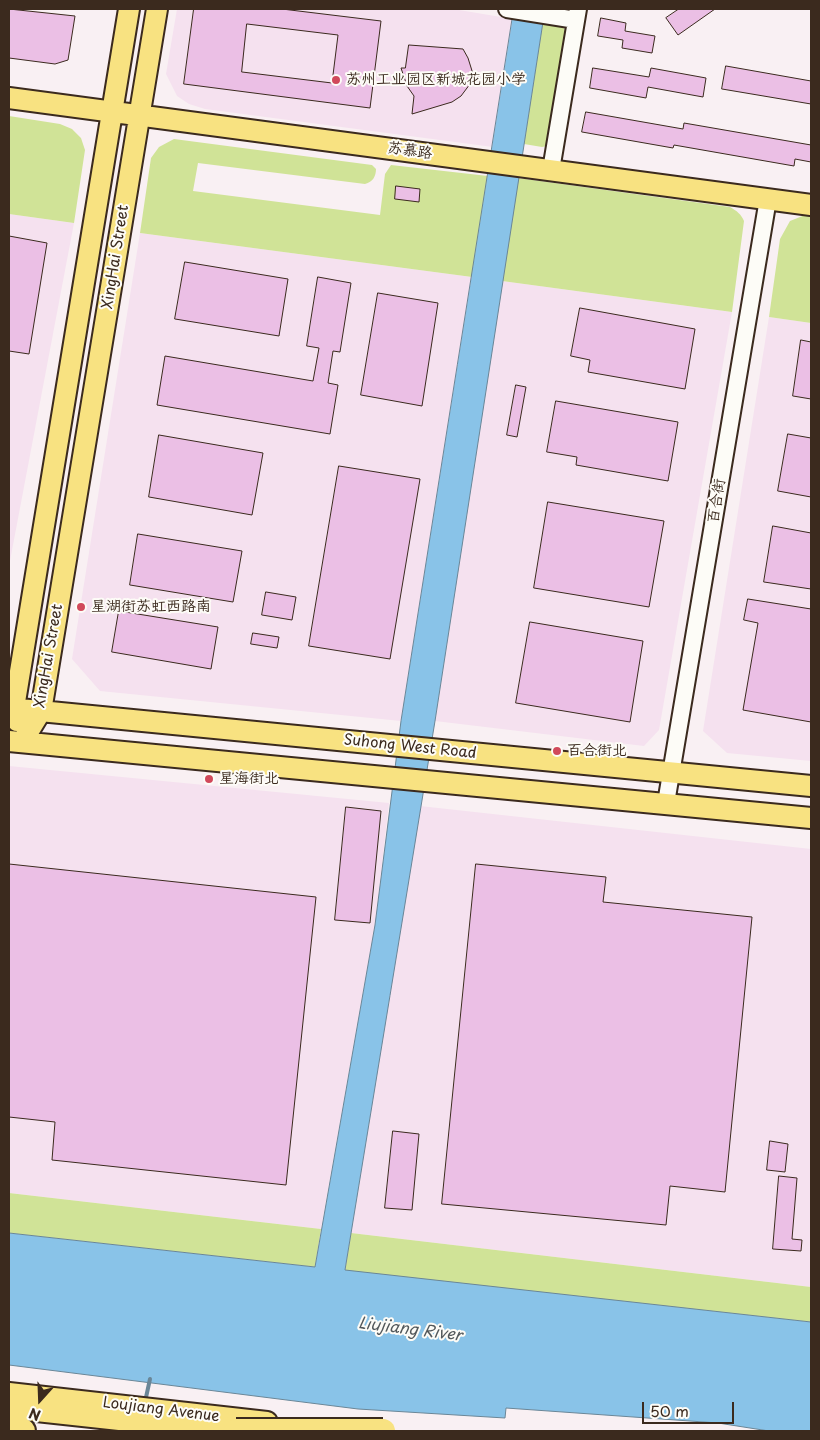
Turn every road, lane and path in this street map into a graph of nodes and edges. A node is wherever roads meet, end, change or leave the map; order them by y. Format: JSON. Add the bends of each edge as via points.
{"nodes":[{"id":1,"x":129,"y":9,"type":"edge"},
{"id":2,"x":157,"y":9,"type":"edge"},
{"id":3,"x":507,"y":9,"type":"edge"},
{"id":4,"x":511,"y":9,"type":"edge"},
{"id":5,"x":577,"y":14,"type":"edge"},
{"id":6,"x":9,"y":98,"type":"edge"},
{"id":7,"x":112,"y":112,"type":"junction"},
{"id":8,"x":139,"y":115,"type":"junction"},
{"id":9,"x":551,"y":170,"type":"junction"},
{"id":10,"x":768,"y":199,"type":"junction"},
{"id":11,"x":811,"y":205,"type":"edge"},
{"id":12,"x":12,"y":708,"type":"edge"},
{"id":13,"x":41,"y":711,"type":"junction"},
{"id":14,"x":16,"y":742,"type":"edge"},
{"id":15,"x":672,"y":772,"type":"junction"},
{"id":16,"x":811,"y":786,"type":"edge"},
{"id":17,"x":666,"y":803,"type":"junction"},
{"id":18,"x":811,"y":818,"type":"edge"},
{"id":19,"x":9,"y":1393,"type":"edge"},
{"id":20,"x":9,"y":1406,"type":"edge"},
{"id":21,"x":9,"y":1430,"type":"edge"},
{"id":22,"x":23,"y":1431,"type":"edge"},
{"id":23,"x":238,"y":1431,"type":"edge"},
{"id":24,"x":343,"y":1431,"type":"edge"},
{"id":25,"x":384,"y":1431,"type":"edge"}],
"edges":[{"from":1,"to":7,"type":"main road","name":"XingHai Street"},
{"from":2,"to":8,"type":"main road","name":"XingHai Street"},
{"from":3,"to":4,"type":"street"},
{"from":4,"to":5,"type":"street","via":[[548,15]]},
{"from":5,"to":9,"type":"street"},
{"from":6,"to":7,"type":"main road","name":"苏慕路"},
{"from":7,"to":8,"type":"main road","name":"苏慕路"},
{"from":7,"to":12,"type":"main road","name":"XingHai Street"},
{"from":8,"to":9,"type":"main road","name":"苏慕路"},
{"from":8,"to":13,"type":"main road","name":"XingHai Street"},
{"from":9,"to":10,"type":"main road","name":"苏慕路"},
{"from":10,"to":11,"type":"main road","name":"苏慕路"},
{"from":10,"to":15,"type":"street","name":"百合街"},
{"from":12,"to":13,"type":"main road","name":"Suhong West Road"},
{"from":12,"to":14,"type":"main road","name":"XingHai Street"},
{"from":13,"to":14,"type":"main road","name":"XingHai Street"},
{"from":13,"to":15,"type":"main road","name":"Suhong West Road"},
{"from":14,"to":17,"type":"main road","name":"Suhong West Road"},
{"from":15,"to":16,"type":"main road","name":"Suhong West Road"},
{"from":15,"to":17,"type":"street","name":"百合街"},
{"from":17,"to":18,"type":"main road","name":"Suhong West Road"},
{"from":19,"to":24,"type":"main road","name":"Loujiang Avenue"},
{"from":20,"to":23,"type":"highway"},
{"from":21,"to":22,"type":"highway"},
{"from":23,"to":25,"type":"highway","bridge":true}]}
